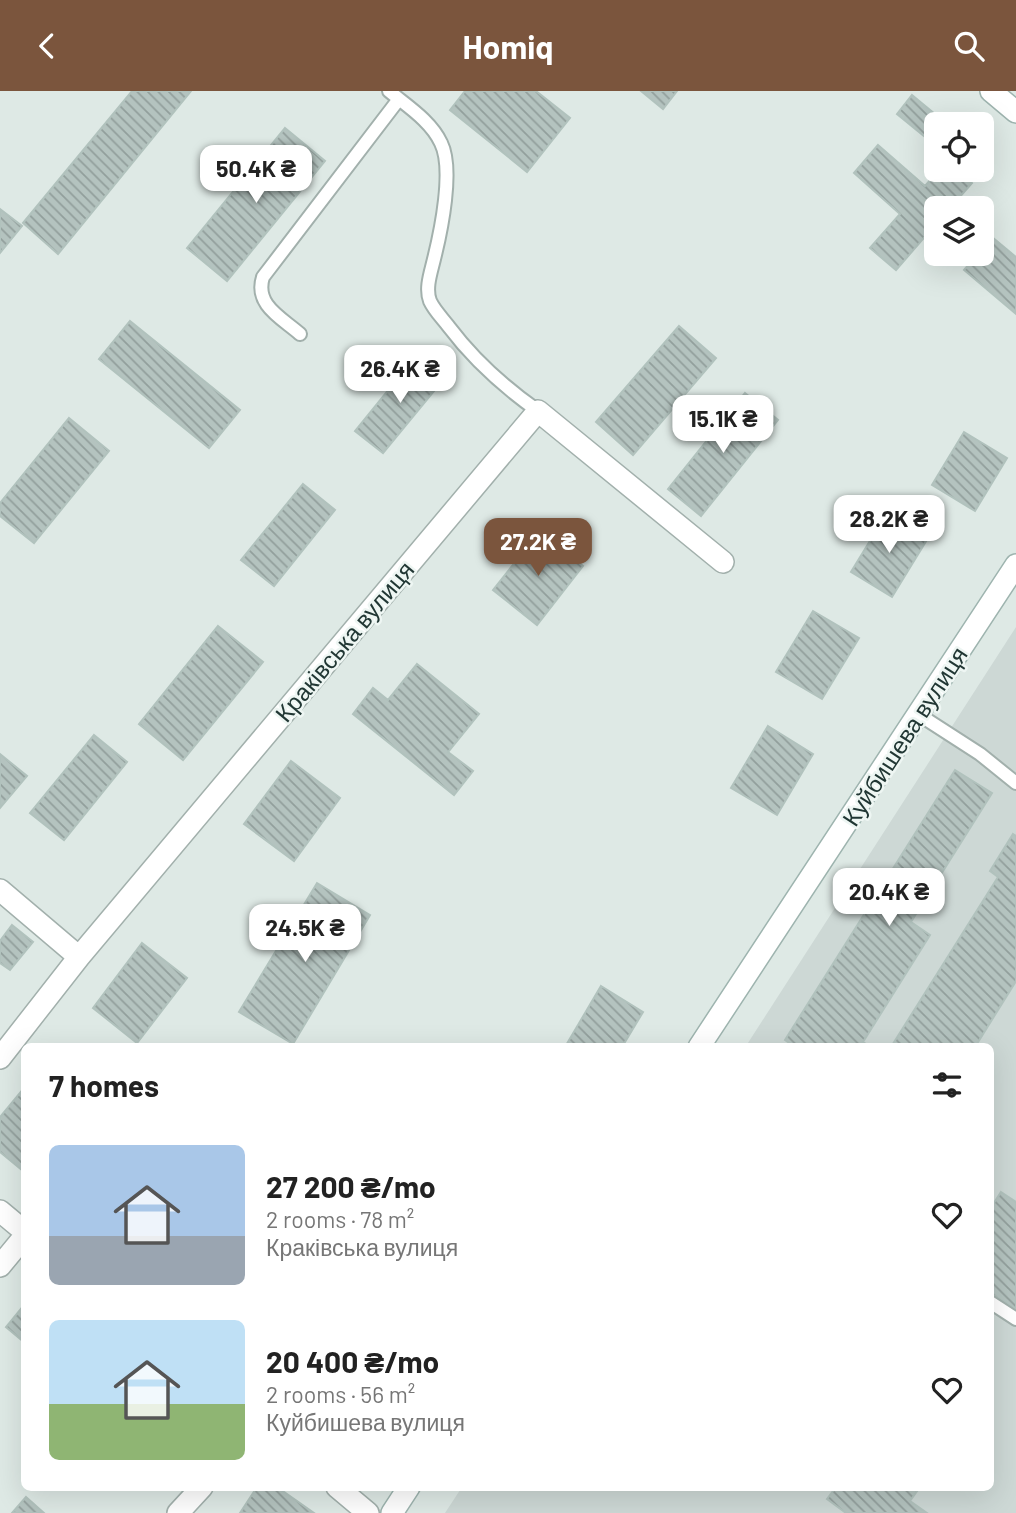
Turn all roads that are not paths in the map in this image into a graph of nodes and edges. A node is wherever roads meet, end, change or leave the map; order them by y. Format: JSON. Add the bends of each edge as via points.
{"nodes":[{"id":1,"x":991,"y":91,"type":"edge"},
{"id":2,"x":394,"y":95,"type":"edge"},
{"id":3,"x":1016,"y":112,"type":"edge"},
{"id":4,"x":300,"y":334,"type":"dead end"},
{"id":5,"x":538,"y":411,"type":"junction"},
{"id":6,"x":723,"y":562,"type":"dead end"},
{"id":7,"x":1016,"y":565,"type":"edge"},
{"id":8,"x":918,"y":714,"type":"junction"},
{"id":9,"x":1016,"y":783,"type":"edge"},
{"id":10,"x":0,"y":890,"type":"edge"},
{"id":11,"x":79,"y":957,"type":"junction"},
{"id":12,"x":702,"y":1043,"type":"edge"},
{"id":13,"x":0,"y":1058,"type":"edge"},
{"id":14,"x":0,"y":1211,"type":"edge"},
{"id":15,"x":21,"y":1228,"type":"edge"},
{"id":16,"x":21,"y":1241,"type":"edge"},
{"id":17,"x":0,"y":1266,"type":"edge"},
{"id":18,"x":994,"y":1305,"type":"edge"},
{"id":19,"x":1016,"y":1319,"type":"edge"},
{"id":20,"x":198,"y":1491,"type":"edge"},
{"id":21,"x":342,"y":1491,"type":"edge"},
{"id":22,"x":406,"y":1491,"type":"edge"},
{"id":23,"x":178,"y":1513,"type":"edge"},
{"id":24,"x":368,"y":1513,"type":"edge"},
{"id":25,"x":392,"y":1513,"type":"edge"}],
"edges":[{"from":1,"to":3,"type":"street"},
{"from":2,"to":4,"type":"lane","via":[[263,277],[260,287],[266,305]]},
{"from":2,"to":5,"type":"lane","via":[[430,127],[442,144],[446,161],[442,225],[428,282],[429,299],[477,359]]},
{"from":5,"to":6,"type":"street"},
{"from":5,"to":11,"type":"street","name":"Краківська вулиця"},
{"from":7,"to":8,"type":"street","name":"Куйбишева вулиця"},
{"from":8,"to":9,"type":"lane"},
{"from":8,"to":12,"type":"street","name":"Куйбишева вулиця"},
{"from":10,"to":11,"type":"street"},
{"from":11,"to":13,"type":"street","name":"Краківська вулиця"},
{"from":14,"to":15,"type":"street"},
{"from":16,"to":17,"type":"street"},
{"from":18,"to":19,"type":"lane"},
{"from":20,"to":23,"type":"street"},
{"from":21,"to":24,"type":"street"},
{"from":22,"to":25,"type":"street"}]}
